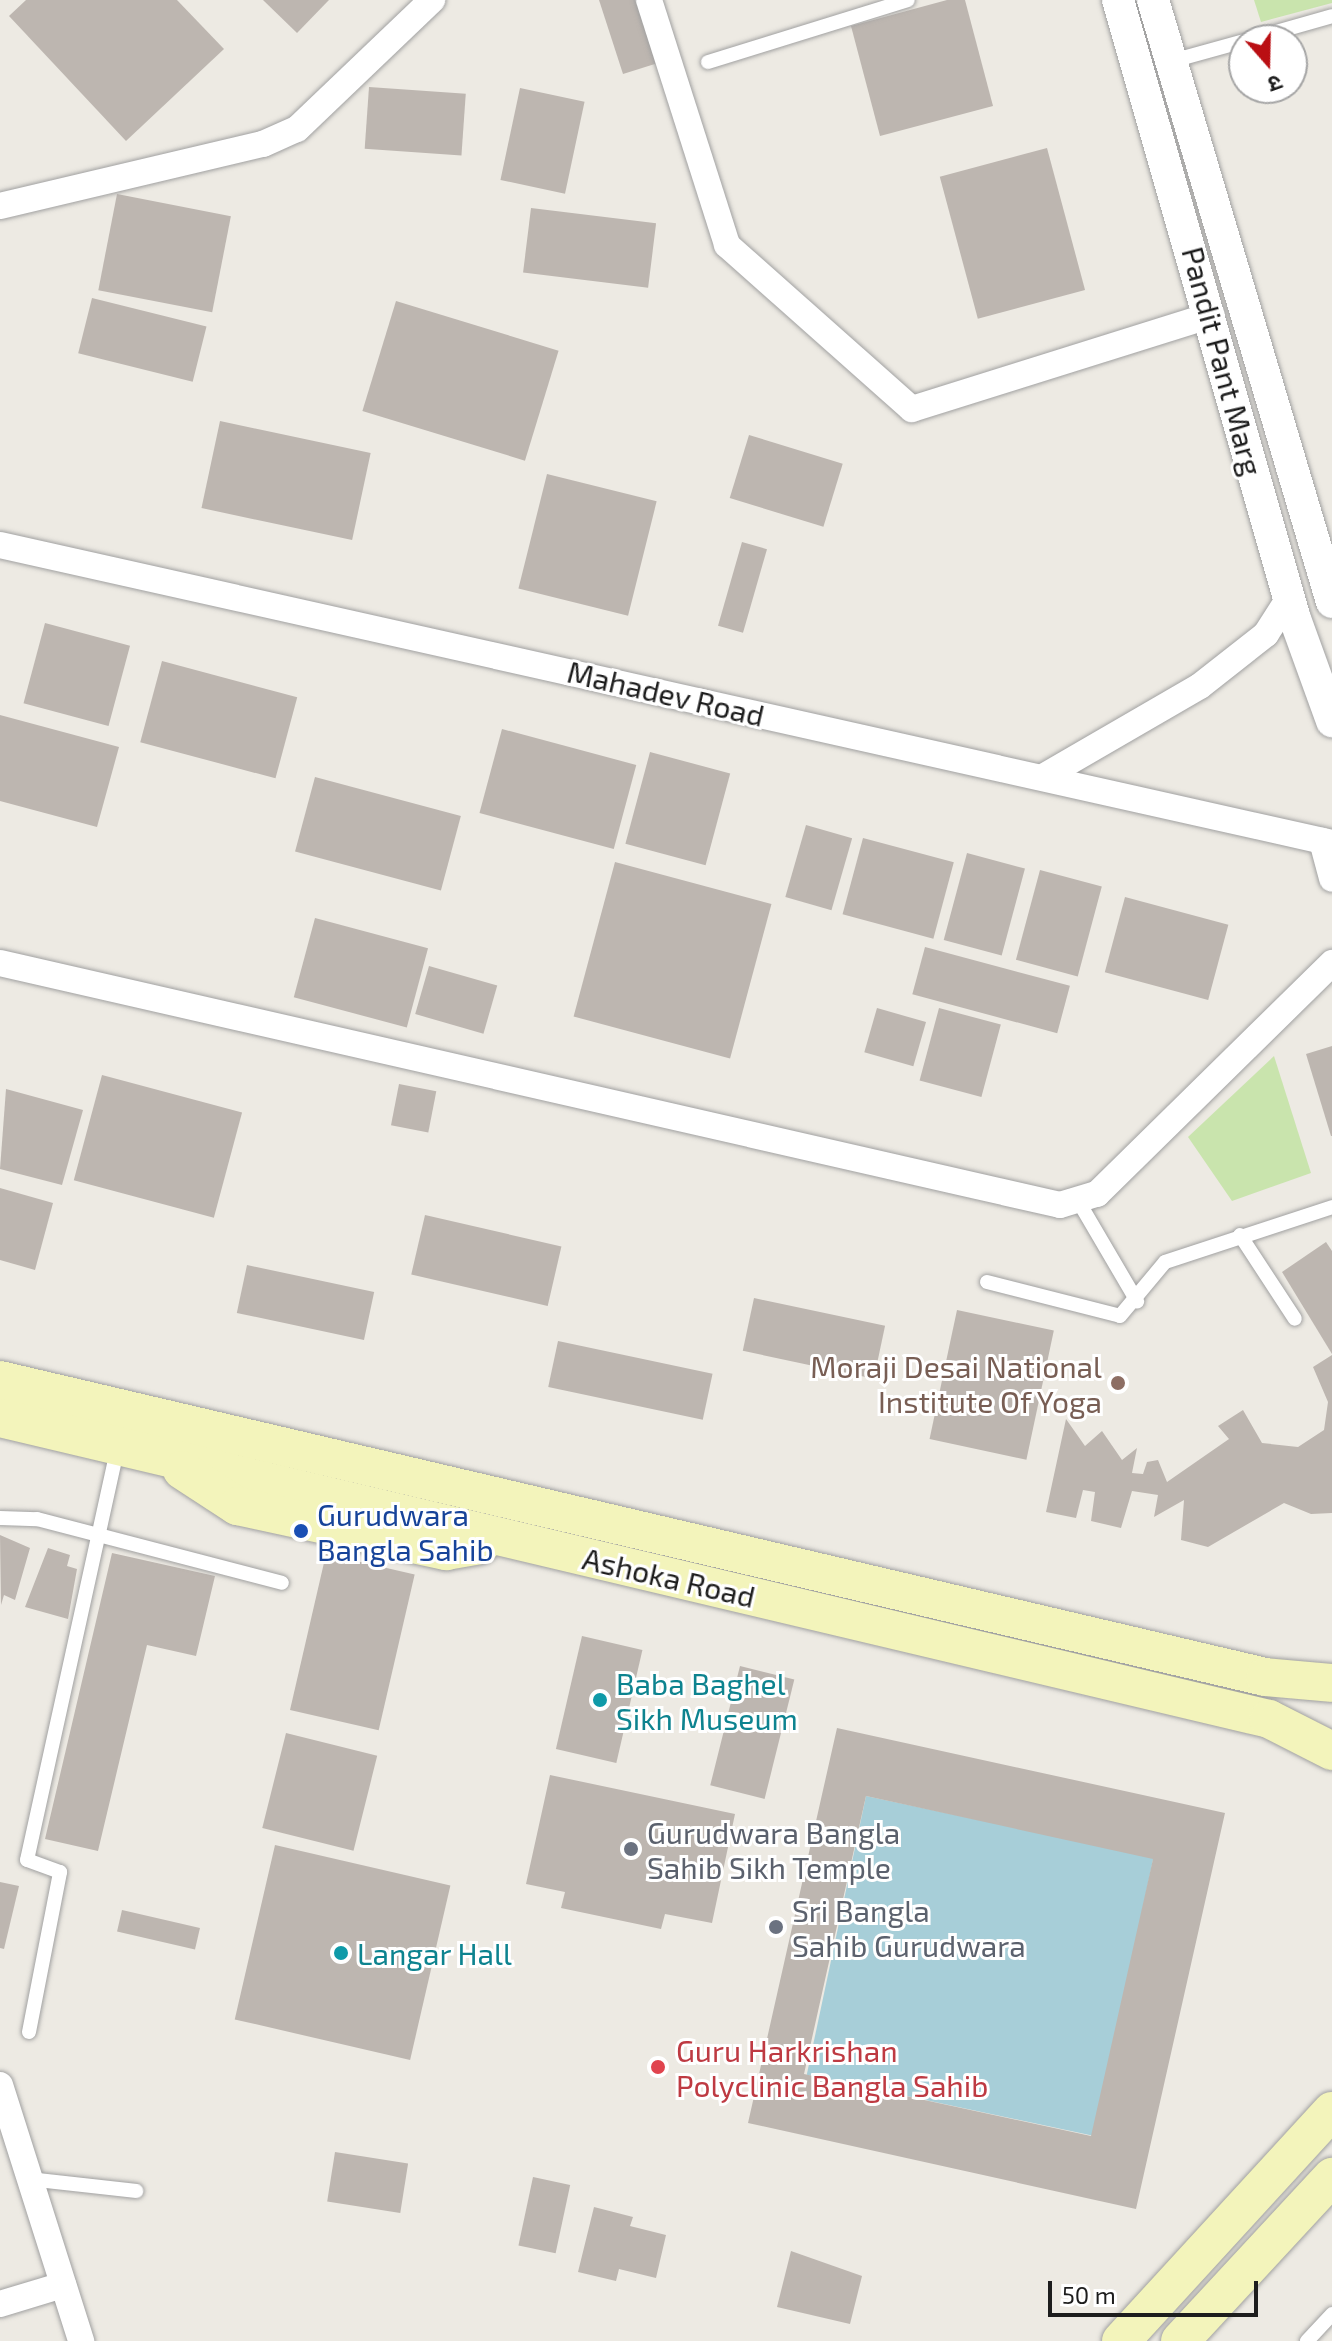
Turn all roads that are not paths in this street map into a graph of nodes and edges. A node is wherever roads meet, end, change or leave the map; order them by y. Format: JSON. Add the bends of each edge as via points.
{"nodes":[{"id":1,"x":432,"y":0,"type":"edge"},
{"id":2,"x":649,"y":0,"type":"edge"},
{"id":3,"x":908,"y":0,"type":"edge"},
{"id":4,"x":1118,"y":0,"type":"edge"},
{"id":5,"x":1153,"y":0,"type":"edge"},
{"id":6,"x":1332,"y":16,"type":"edge"},
{"id":7,"x":1303,"y":24,"type":"edge"},
{"id":8,"x":1228,"y":45,"type":"edge"},
{"id":9,"x":1172,"y":61,"type":"junction"},
{"id":10,"x":708,"y":62,"type":"dead end"},
{"id":11,"x":0,"y":206,"type":"edge"},
{"id":12,"x":1212,"y":315,"type":"junction"},
{"id":13,"x":0,"y":545,"type":"edge"},
{"id":14,"x":1330,"y":589,"type":"edge"},
{"id":15,"x":1289,"y":598,"type":"junction"},
{"id":16,"x":1332,"y":721,"type":"edge"},
{"id":17,"x":1043,"y":777,"type":"junction"},
{"id":18,"x":1327,"y":842,"type":"edge"},
{"id":19,"x":1332,"y":879,"type":"edge"},
{"id":20,"x":0,"y":963,"type":"edge"},
{"id":21,"x":1332,"y":963,"type":"edge"},
{"id":22,"x":1080,"y":1204,"type":"junction"},
{"id":23,"x":1332,"y":1207,"type":"edge"},
{"id":24,"x":1240,"y":1235,"type":"junction"},
{"id":25,"x":987,"y":1282,"type":"dead end"},
{"id":26,"x":1137,"y":1301,"type":"junction"},
{"id":27,"x":1295,"y":1319,"type":"dead end"},
{"id":28,"x":0,"y":1380,"type":"edge"},
{"id":29,"x":0,"y":1418,"type":"edge"},
{"id":30,"x":118,"y":1446,"type":"junction"},
{"id":31,"x":0,"y":1518,"type":"edge"},
{"id":32,"x":99,"y":1535,"type":"junction"},
{"id":33,"x":282,"y":1583,"type":"dead end"},
{"id":34,"x":1332,"y":1683,"type":"edge"},
{"id":35,"x":1332,"y":1751,"type":"edge"},
{"id":36,"x":29,"y":2032,"type":"dead end"},
{"id":37,"x":0,"y":2085,"type":"edge"},
{"id":38,"x":1332,"y":2111,"type":"edge"},
{"id":39,"x":1332,"y":2177,"type":"edge"},
{"id":40,"x":29,"y":2179,"type":"junction"},
{"id":41,"x":136,"y":2191,"type":"dead end"},
{"id":42,"x":63,"y":2285,"type":"junction"},
{"id":43,"x":0,"y":2304,"type":"edge"},
{"id":44,"x":1332,"y":2314,"type":"edge"},
{"id":45,"x":81,"y":2341,"type":"edge"},
{"id":46,"x":1121,"y":2341,"type":"edge"},
{"id":47,"x":1180,"y":2341,"type":"edge"},
{"id":48,"x":1307,"y":2341,"type":"edge"}],
"edges":[{"from":1,"to":11,"type":"street","via":[[297,129],[263,144]]},
{"from":2,"to":12,"type":"street","via":[[727,245],[912,409]]},
{"from":3,"to":10,"type":"lane"},
{"from":4,"to":12,"type":"street","name":"Pandit Pant Marg"},
{"from":5,"to":9,"type":"street","name":"Pandit Pant Marg"},
{"from":6,"to":7,"type":"lane"},
{"from":8,"to":9,"type":"lane"},
{"from":9,"to":14,"type":"street","name":"Pandit Pant Marg"},
{"from":12,"to":15,"type":"street","name":"Pandit Pant Marg"},
{"from":13,"to":17,"type":"street","name":"Mahadev Road"},
{"from":15,"to":16,"type":"street","name":"Pandit Pant Marg"},
{"from":15,"to":17,"type":"street","via":[[1266,634],[1200,686]]},
{"from":17,"to":18,"type":"street","name":"Mahadev Road"},
{"from":18,"to":19,"type":"street"},
{"from":20,"to":22,"type":"street","via":[[1060,1205]]},
{"from":21,"to":22,"type":"street"},
{"from":22,"to":26,"type":"lane"},
{"from":23,"to":24,"type":"lane"},
{"from":24,"to":26,"type":"lane","via":[[1165,1262]]},
{"from":24,"to":27,"type":"lane"},
{"from":25,"to":26,"type":"lane","via":[[1120,1316]]},
{"from":28,"to":34,"type":"main road","name":"Ashoka Road","via":[[1265,1677]]},
{"from":29,"to":30,"type":"main road"},
{"from":30,"to":32,"type":"lane"},
{"from":30,"to":35,"type":"main road","name":"Ashoka Road","via":[[162,1456],[237,1506],[446,1551],[510,1539],[1269,1719]]},
{"from":31,"to":32,"type":"lane","via":[[37,1519]]},
{"from":32,"to":33,"type":"lane"},
{"from":32,"to":36,"type":"lane","via":[[27,1860],[60,1872]]},
{"from":37,"to":40,"type":"street"},
{"from":38,"to":46,"type":"main road"},
{"from":39,"to":47,"type":"main road"},
{"from":40,"to":41,"type":"lane"},
{"from":40,"to":42,"type":"street"},
{"from":42,"to":43,"type":"street"},
{"from":42,"to":45,"type":"street"},
{"from":44,"to":48,"type":"lane"}]}
